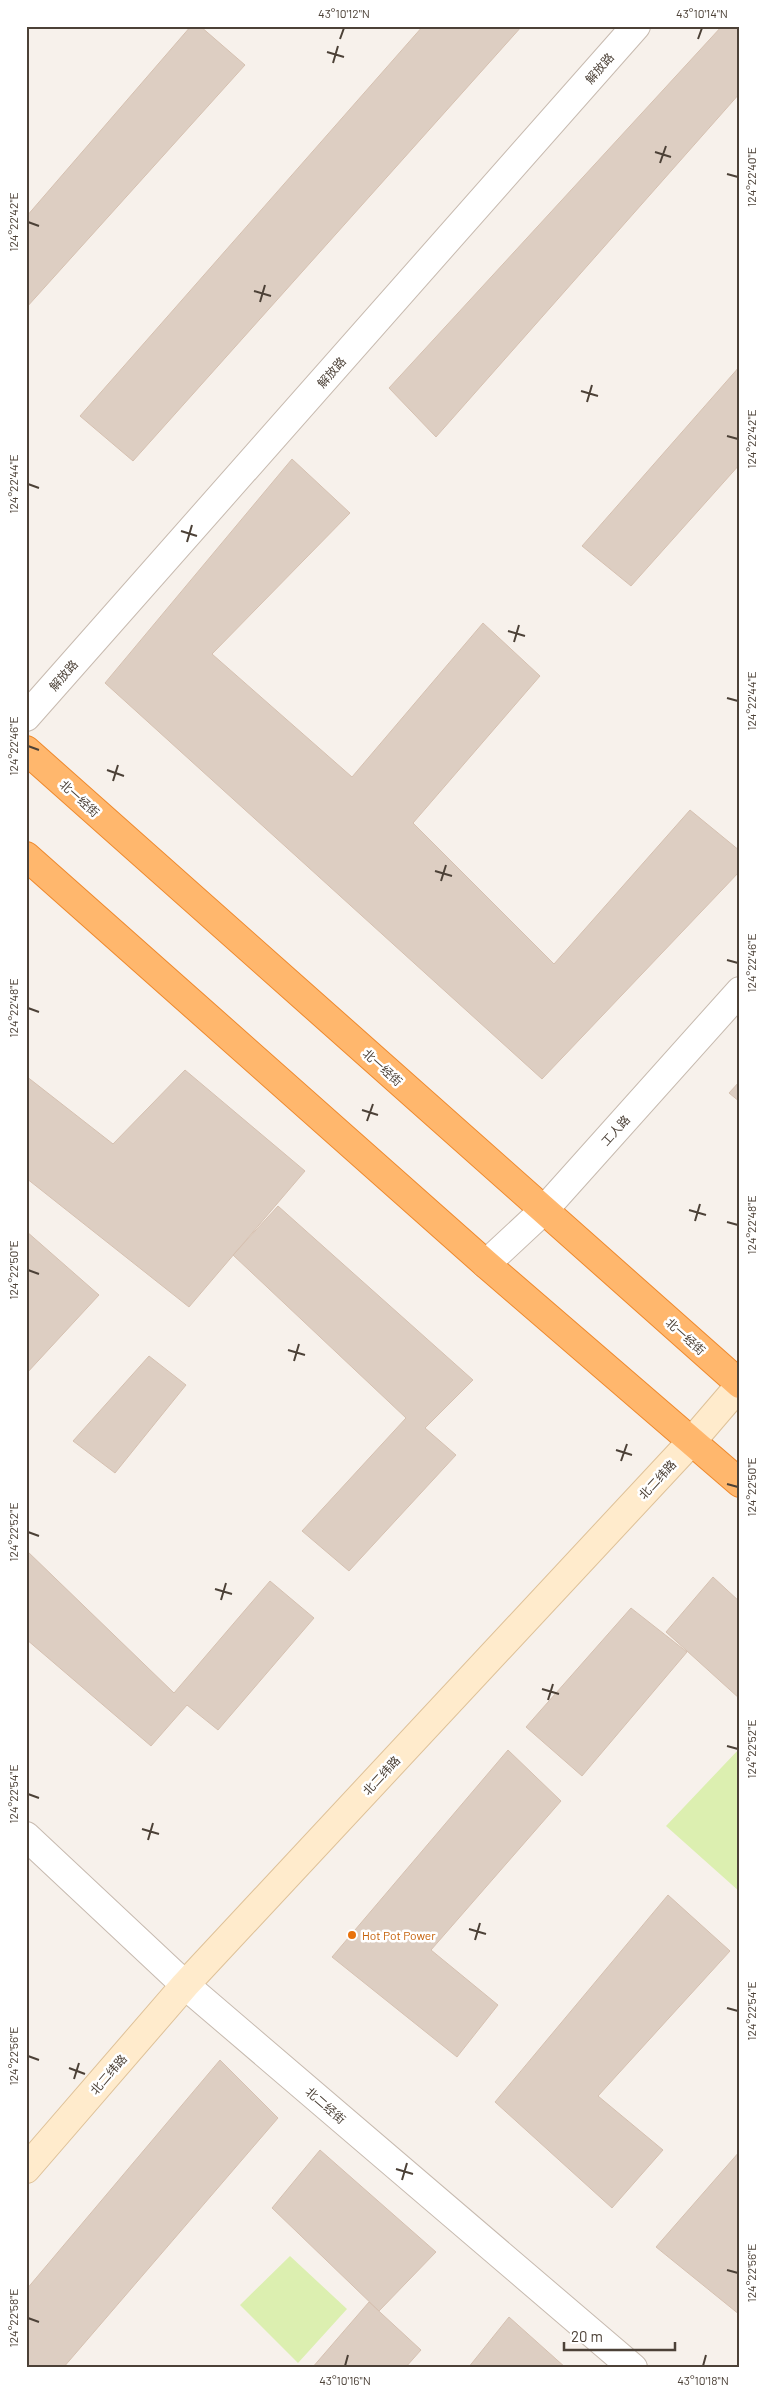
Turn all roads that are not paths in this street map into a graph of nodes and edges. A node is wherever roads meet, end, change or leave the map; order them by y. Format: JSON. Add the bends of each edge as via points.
{"nodes":[{"id":1,"x":636,"y":26,"type":"edge"},
{"id":2,"x":26,"y":717,"type":"edge"},
{"id":3,"x":26,"y":750,"type":"edge"},
{"id":4,"x":26,"y":856,"type":"edge"},
{"id":5,"x":740,"y":991,"type":"edge"},
{"id":6,"x":544,"y":1210,"type":"junction"},
{"id":7,"x":486,"y":1264,"type":"junction"},
{"id":8,"x":740,"y":1384,"type":"edge"},
{"id":9,"x":692,"y":1441,"type":"junction"},
{"id":10,"x":740,"y":1483,"type":"edge"},
{"id":11,"x":26,"y":1836,"type":"edge"},
{"id":12,"x":185,"y":1985,"type":"junction"},
{"id":13,"x":26,"y":2169,"type":"edge"},
{"id":14,"x":633,"y":2368,"type":"edge"}],
"edges":[{"from":1,"to":2,"type":"street","name":"解放路"},
{"from":3,"to":6,"type":"highway","name":"北一经街"},
{"from":4,"to":7,"type":"highway"},
{"from":5,"to":6,"type":"street","name":"工人路"},
{"from":6,"to":7,"type":"street","name":"工人路"},
{"from":6,"to":8,"type":"highway","name":"北一经街"},
{"from":7,"to":9,"type":"highway"},
{"from":8,"to":9,"type":"street","name":"北二纬路"},
{"from":9,"to":10,"type":"highway"},
{"from":9,"to":12,"type":"street","name":"北二纬路"},
{"from":11,"to":12,"type":"street","name":"北二经街"},
{"from":12,"to":13,"type":"street","name":"北二纬路"},
{"from":12,"to":14,"type":"street","name":"北二经街"}]}
